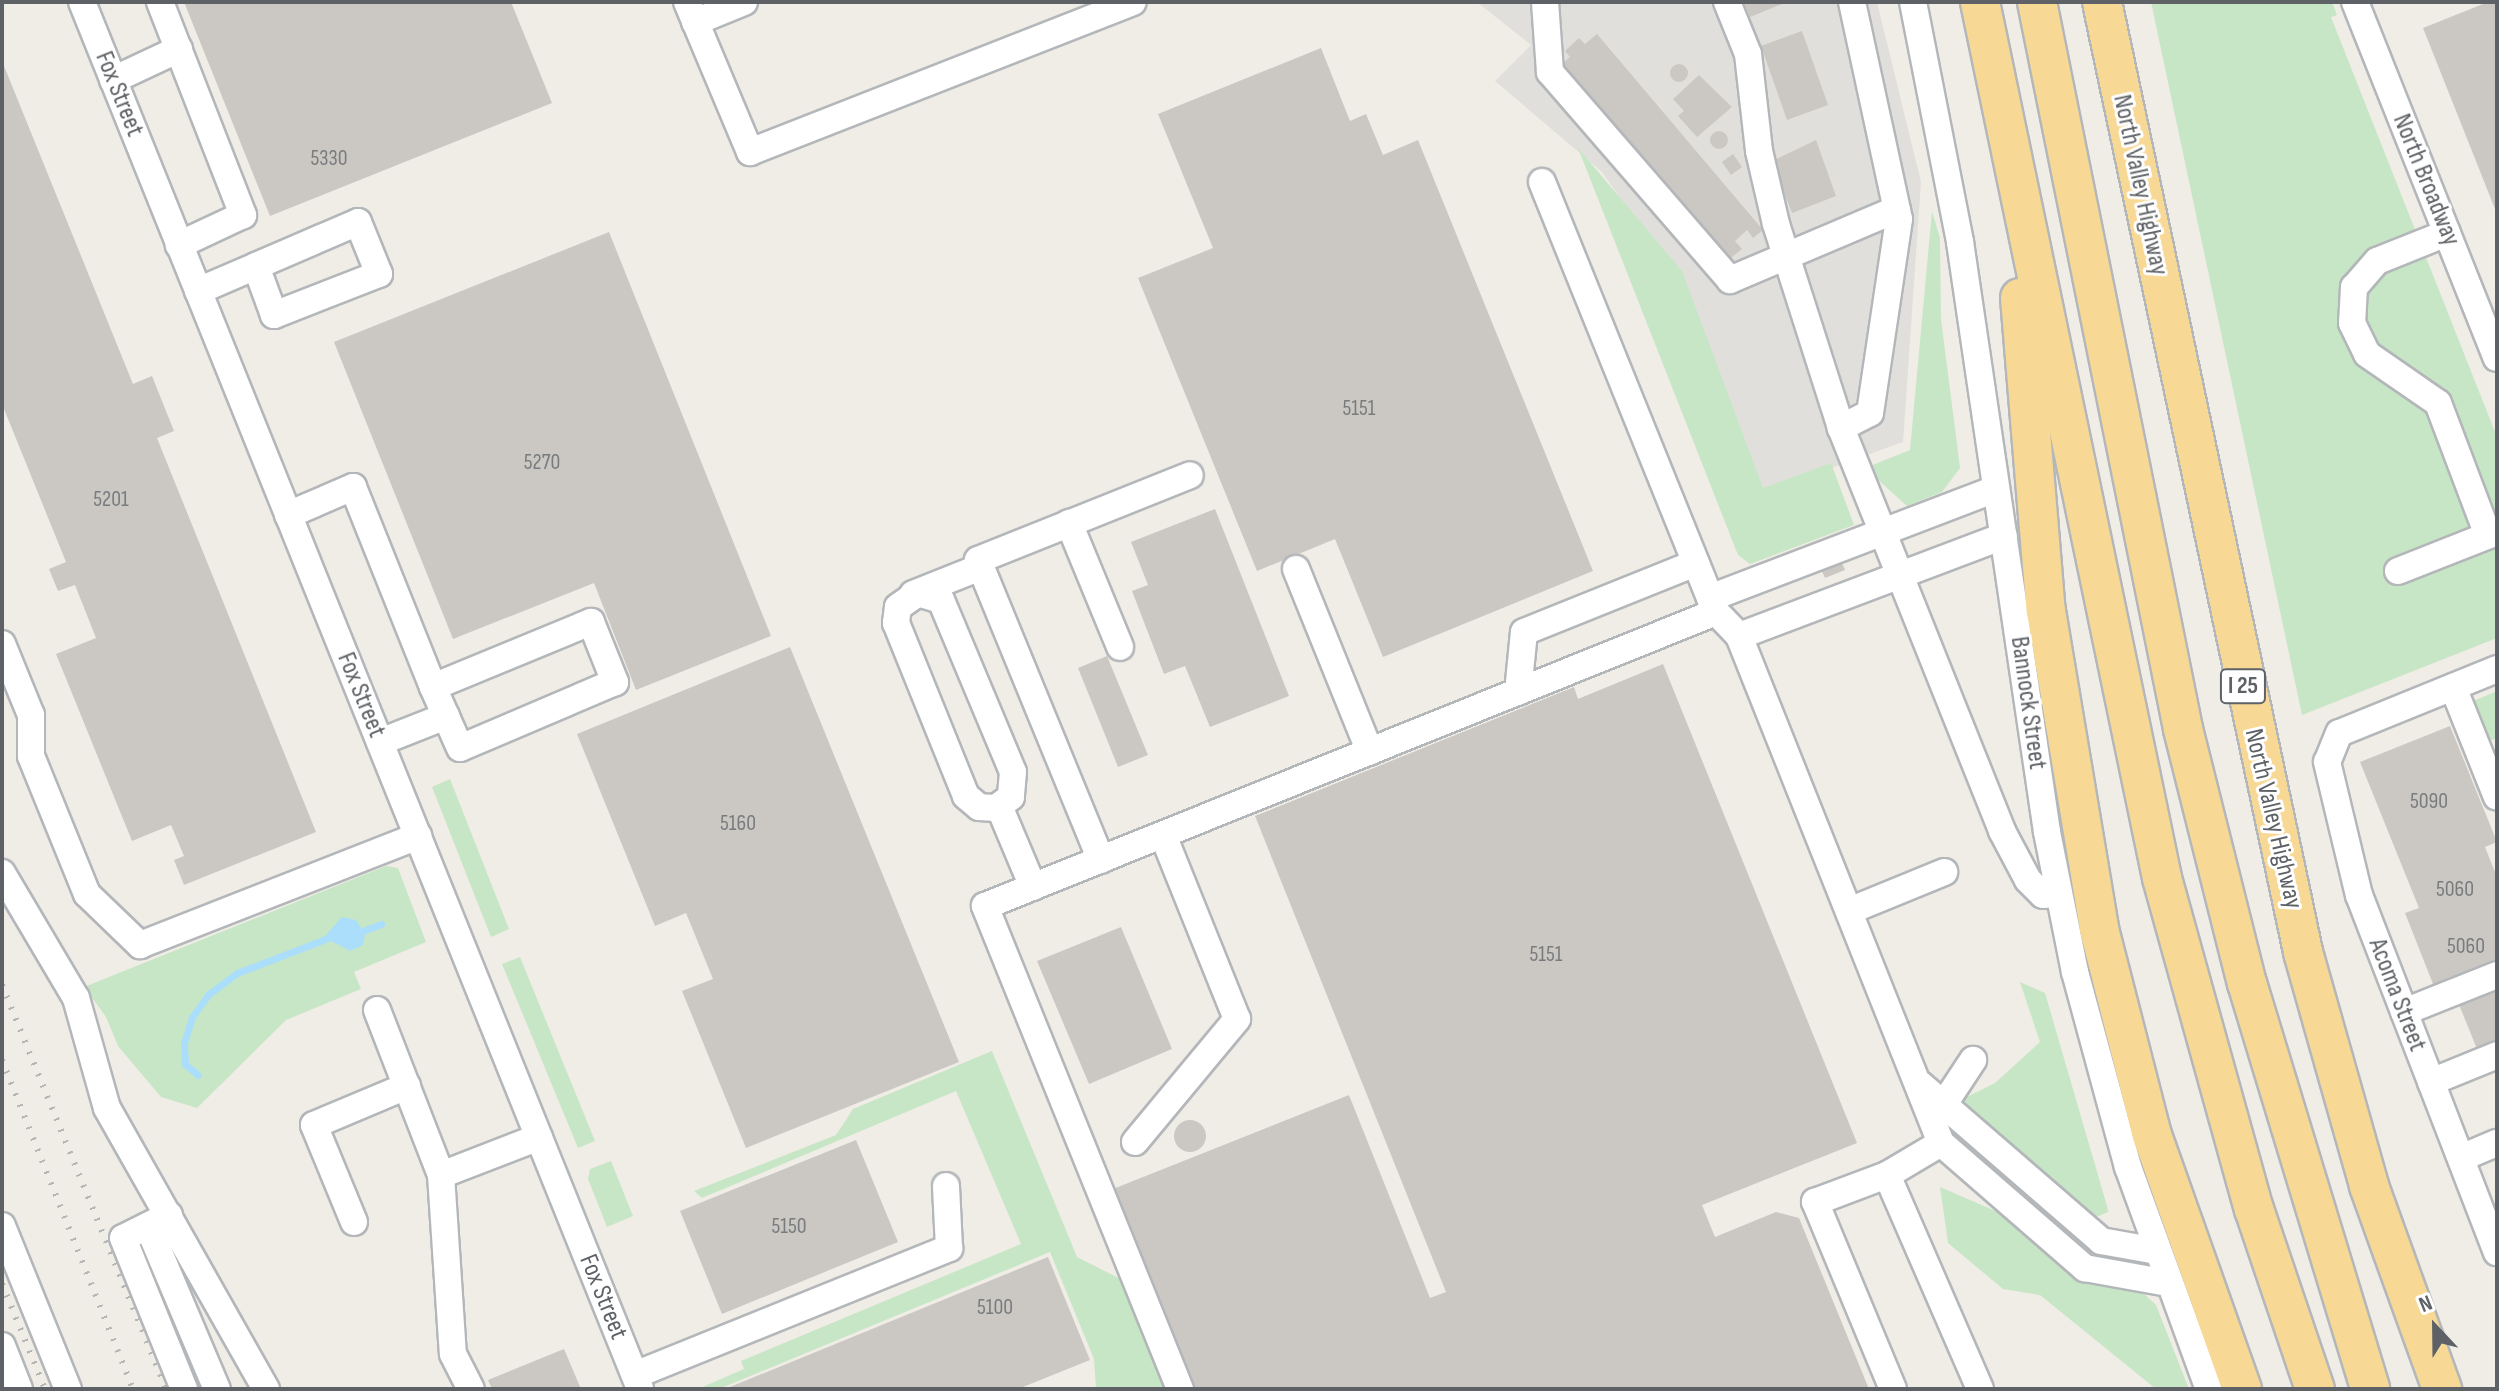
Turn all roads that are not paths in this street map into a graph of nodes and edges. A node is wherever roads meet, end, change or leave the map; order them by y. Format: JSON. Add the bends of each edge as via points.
{"nodes":[{"id":1,"x":82,"y":2,"type":"edge"},
{"id":2,"x":160,"y":2,"type":"edge"},
{"id":3,"x":744,"y":2,"type":"edge"},
{"id":4,"x":1133,"y":2,"type":"edge"},
{"id":5,"x":1545,"y":2,"type":"edge"},
{"id":6,"x":1727,"y":2,"type":"edge"},
{"id":7,"x":1852,"y":2,"type":"edge"},
{"id":8,"x":1913,"y":2,"type":"edge"},
{"id":9,"x":1980,"y":2,"type":"edge"},
{"id":10,"x":2037,"y":2,"type":"edge"},
{"id":11,"x":2102,"y":2,"type":"edge"},
{"id":12,"x":2358,"y":3,"type":"edge"},
{"id":13,"x":691,"y":12,"type":"edge"},
{"id":14,"x":179,"y":49,"type":"junction"},
{"id":15,"x":1995,"y":72,"type":"junction"},
{"id":16,"x":113,"y":80,"type":"junction"},
{"id":17,"x":1542,"y":182,"type":"dead end"},
{"id":18,"x":1897,"y":209,"type":"junction"},
{"id":19,"x":2447,"y":233,"type":"junction"},
{"id":20,"x":179,"y":245,"type":"junction"},
{"id":21,"x":1786,"y":256,"type":"junction"},
{"id":22,"x":256,"y":266,"type":"junction"},
{"id":23,"x":198,"y":291,"type":"junction"},
{"id":24,"x":2496,"y":353,"type":"edge"},
{"id":25,"x":1841,"y":428,"type":"junction"},
{"id":26,"x":1190,"y":475,"type":"dead end"},
{"id":27,"x":1996,"y":489,"type":"junction"},
{"id":28,"x":288,"y":515,"type":"junction"},
{"id":29,"x":1069,"y":523,"type":"junction"},
{"id":30,"x":2493,"y":534,"type":"edge"},
{"id":31,"x":1875,"y":536,"type":"junction"},
{"id":32,"x":2004,"y":536,"type":"junction"},
{"id":33,"x":1696,"y":563,"type":"junction"},
{"id":34,"x":981,"y":567,"type":"junction"},
{"id":35,"x":1296,"y":569,"type":"dead end"},
{"id":36,"x":2398,"y":571,"type":"dead end"},
{"id":37,"x":1897,"y":577,"type":"junction"},
{"id":38,"x":909,"y":595,"type":"junction"},
{"id":39,"x":1713,"y":605,"type":"junction"},
{"id":40,"x":1739,"y":636,"type":"junction"},
{"id":41,"x":2,"y":644,"type":"edge"},
{"id":42,"x":1120,"y":647,"type":"dead end"},
{"id":43,"x":2497,"y":669,"type":"edge"},
{"id":44,"x":433,"y":687,"type":"junction"},
{"id":45,"x":2453,"y":687,"type":"junction"},
{"id":46,"x":1518,"y":692,"type":"junction"},
{"id":47,"x":446,"y":716,"type":"junction"},
{"id":48,"x":380,"y":742,"type":"junction"},
{"id":49,"x":1370,"y":752,"type":"junction"},
{"id":50,"x":2497,"y":797,"type":"edge"},
{"id":51,"x":999,"y":806,"type":"junction"},
{"id":52,"x":1163,"y":835,"type":"junction"},
{"id":53,"x":418,"y":836,"type":"junction"},
{"id":54,"x":1101,"y":860,"type":"junction"},
{"id":55,"x":1944,"y":872,"type":"dead end"},
{"id":56,"x":2,"y":873,"type":"edge"},
{"id":57,"x":1033,"y":887,"type":"junction"},
{"id":58,"x":2059,"y":894,"type":"junction"},
{"id":59,"x":1849,"y":911,"type":"junction"},
{"id":60,"x":2497,"y":975,"type":"edge"},
{"id":61,"x":377,"y":1010,"type":"dead end"},
{"id":62,"x":2404,"y":1012,"type":"junction"},
{"id":63,"x":2497,"y":1055,"type":"edge"},
{"id":64,"x":1973,"y":1060,"type":"dead end"},
{"id":65,"x":1916,"y":1080,"type":"junction"},
{"id":66,"x":2431,"y":1082,"type":"junction"},
{"id":67,"x":407,"y":1086,"type":"junction"},
{"id":68,"x":1944,"y":1104,"type":"junction"},
{"id":69,"x":539,"y":1137,"type":"junction"},
{"id":70,"x":1135,"y":1142,"type":"dead end"},
{"id":71,"x":1941,"y":1143,"type":"junction"},
{"id":72,"x":2497,"y":1143,"type":"edge"},
{"id":73,"x":2461,"y":1158,"type":"junction"},
{"id":74,"x":441,"y":1175,"type":"junction"},
{"id":75,"x":1887,"y":1175,"type":"junction"},
{"id":76,"x":946,"y":1186,"type":"dead end"},
{"id":77,"x":354,"y":1222,"type":"dead end"},
{"id":78,"x":151,"y":1224,"type":"junction"},
{"id":79,"x":2,"y":1226,"type":"edge"},
{"id":80,"x":2157,"y":1251,"type":"junction"},
{"id":81,"x":2497,"y":1252,"type":"edge"},
{"id":82,"x":2168,"y":1283,"type":"junction"},
{"id":83,"x":236,"y":1335,"type":"junction"},
{"id":84,"x":2,"y":1346,"type":"edge"},
{"id":85,"x":202,"y":1352,"type":"junction"},
{"id":86,"x":2436,"y":1373,"type":"edge"},
{"id":87,"x":638,"y":1382,"type":"edge"},
{"id":88,"x":19,"y":1389,"type":"edge"},
{"id":89,"x":68,"y":1389,"type":"edge"},
{"id":90,"x":184,"y":1389,"type":"edge"},
{"id":91,"x":199,"y":1389,"type":"edge"},
{"id":92,"x":217,"y":1389,"type":"edge"},
{"id":93,"x":266,"y":1389,"type":"edge"},
{"id":94,"x":471,"y":1389,"type":"edge"},
{"id":95,"x":1180,"y":1389,"type":"edge"},
{"id":96,"x":1893,"y":1389,"type":"edge"},
{"id":97,"x":1980,"y":1389,"type":"edge"},
{"id":98,"x":2209,"y":1389,"type":"edge"},
{"id":99,"x":2242,"y":1389,"type":"edge"},
{"id":100,"x":2315,"y":1389,"type":"edge"},
{"id":101,"x":2370,"y":1389,"type":"edge"},
{"id":102,"x":2461,"y":1389,"type":"edge"}],
"edges":[{"from":1,"to":16,"type":"street","name":"Fox Street"},
{"from":2,"to":14,"type":"street"},
{"from":3,"to":13,"type":"street"},
{"from":4,"to":13,"type":"street","via":[[750,152]]},
{"from":5,"to":21,"type":"street","via":[[1550,72],[1730,280]]},
{"from":6,"to":21,"type":"street","via":[[1748,54],[1759,151]]},
{"from":7,"to":18,"type":"street"},
{"from":8,"to":27,"type":"street","name":"Bannock Street","via":[[1953,201]]},
{"from":9,"to":15,"type":"highway"},
{"from":10,"to":101,"type":"highway","via":[[2183,729],[2247,983]]},
{"from":11,"to":86,"type":"highway","name":"North Valley Highway","number":"I 25","via":[[2303,952],[2369,1186]]},
{"from":12,"to":19,"type":"street","name":"North Broadway"},
{"from":14,"to":16,"type":"street"},
{"from":14,"to":20,"type":"street","via":[[243,215]]},
{"from":15,"to":99,"type":"highway","via":[[2046,611],[2079,826],[2115,998],[2152,1135]]},
{"from":15,"to":100,"type":"highway","via":[[2162,878],[2250,1195]]},
{"from":16,"to":20,"type":"street","name":"Fox Street"},
{"from":17,"to":33,"type":"street"},
{"from":18,"to":21,"type":"street"},
{"from":18,"to":25,"type":"street","via":[[1870,413]]},
{"from":19,"to":24,"type":"street","name":"North Broadway"},
{"from":19,"to":30,"type":"street","via":[[2377,261],[2354,287],[2352,323],[2367,354],[2438,403]]},
{"from":20,"to":23,"type":"street","name":"Fox Street"},
{"from":21,"to":25,"type":"street"},
{"from":22,"to":22,"type":"street","via":[[358,222],[379,274],[274,315]]},
{"from":22,"to":23,"type":"street"},
{"from":23,"to":28,"type":"street","name":"Fox Street"},
{"from":25,"to":31,"type":"street"},
{"from":26,"to":29,"type":"street"},
{"from":27,"to":31,"type":"street"},
{"from":27,"to":32,"type":"street","name":"Bannock Street"},
{"from":28,"to":44,"type":"street","via":[[353,487]]},
{"from":28,"to":48,"type":"street","name":"Fox Street"},
{"from":29,"to":34,"type":"street","via":[[978,560]]},
{"from":29,"to":42,"type":"street"},
{"from":30,"to":36,"type":"street"},
{"from":31,"to":37,"type":"street"},
{"from":31,"to":39,"type":"street","via":[[1760,579]]},
{"from":32,"to":37,"type":"street"},
{"from":32,"to":58,"type":"street","name":"Bannock Street"},
{"from":33,"to":39,"type":"street"},
{"from":33,"to":46,"type":"street","via":[[1524,632]]},
{"from":34,"to":38,"type":"street"},
{"from":34,"to":54,"type":"street"},
{"from":35,"to":49,"type":"street"},
{"from":37,"to":40,"type":"street"},
{"from":37,"to":58,"type":"street","via":[[2002,831],[2028,880],[2043,895]]},
{"from":38,"to":51,"type":"street","via":[[898,607],[896,623],[966,796],[979,807]]},
{"from":38,"to":51,"type":"street","via":[[926,593],[941,600],[1013,772],[1014,789]]},
{"from":39,"to":40,"type":"street"},
{"from":39,"to":46,"type":"street"},
{"from":40,"to":59,"type":"street"},
{"from":41,"to":53,"type":"street","via":[[31,715],[31,756],[87,894],[140,945]]},
{"from":43,"to":45,"type":"street"},
{"from":44,"to":47,"type":"street"},
{"from":44,"to":47,"type":"street","via":[[591,622],[615,682],[460,748]]},
{"from":45,"to":50,"type":"street"},
{"from":45,"to":62,"type":"street","name":"Acoma Street","via":[[2339,733],[2327,762],[2359,895]]},
{"from":46,"to":49,"type":"street"},
{"from":47,"to":48,"type":"street"},
{"from":48,"to":53,"type":"street","name":"Fox Street"},
{"from":49,"to":52,"type":"street"},
{"from":51,"to":57,"type":"street"},
{"from":52,"to":54,"type":"street"},
{"from":52,"to":70,"type":"street","via":[[1237,1019]]},
{"from":53,"to":69,"type":"street","name":"Fox Street"},
{"from":54,"to":57,"type":"street"},
{"from":55,"to":59,"type":"street"},
{"from":56,"to":78,"type":"street","via":[[76,998],[107,1108]]},
{"from":57,"to":95,"type":"street","via":[[985,906]]},
{"from":58,"to":80,"type":"street","name":"Bannock Street","via":[[2095,1057]]},
{"from":59,"to":65,"type":"street"},
{"from":60,"to":62,"type":"street"},
{"from":61,"to":67,"type":"street"},
{"from":62,"to":66,"type":"street","name":"Acoma Street"},
{"from":63,"to":66,"type":"street"},
{"from":64,"to":68,"type":"street"},
{"from":65,"to":68,"type":"street"},
{"from":65,"to":71,"type":"street"},
{"from":66,"to":73,"type":"street","name":"Acoma Street"},
{"from":67,"to":74,"type":"street"},
{"from":67,"to":77,"type":"street","via":[[314,1125]]},
{"from":68,"to":80,"type":"street","via":[[2101,1241]]},
{"from":69,"to":74,"type":"street"},
{"from":69,"to":87,"type":"street","name":"Fox Street"},
{"from":71,"to":75,"type":"street"},
{"from":71,"to":82,"type":"street","via":[[2085,1268]]},
{"from":72,"to":73,"type":"street"},
{"from":73,"to":81,"type":"street","name":"Acoma Street"},
{"from":74,"to":94,"type":"street","via":[[453,1354]]},
{"from":75,"to":96,"type":"street","via":[[1815,1202]]},
{"from":75,"to":97,"type":"street"},
{"from":76,"to":87,"type":"street","via":[[949,1248]]},
{"from":78,"to":83,"type":"street"},
{"from":78,"to":85,"type":"street"},
{"from":78,"to":90,"type":"street","via":[[123,1238]]},
{"from":78,"to":91,"type":"street"},
{"from":79,"to":89,"type":"street"},
{"from":80,"to":82,"type":"street","name":"Bannock Street"},
{"from":82,"to":98,"type":"street","name":"Bannock Street"},
{"from":83,"to":85,"type":"street"},
{"from":83,"to":93,"type":"street"},
{"from":84,"to":88,"type":"street"},
{"from":85,"to":92,"type":"street"},
{"from":86,"to":102,"type":"highway"}]}
